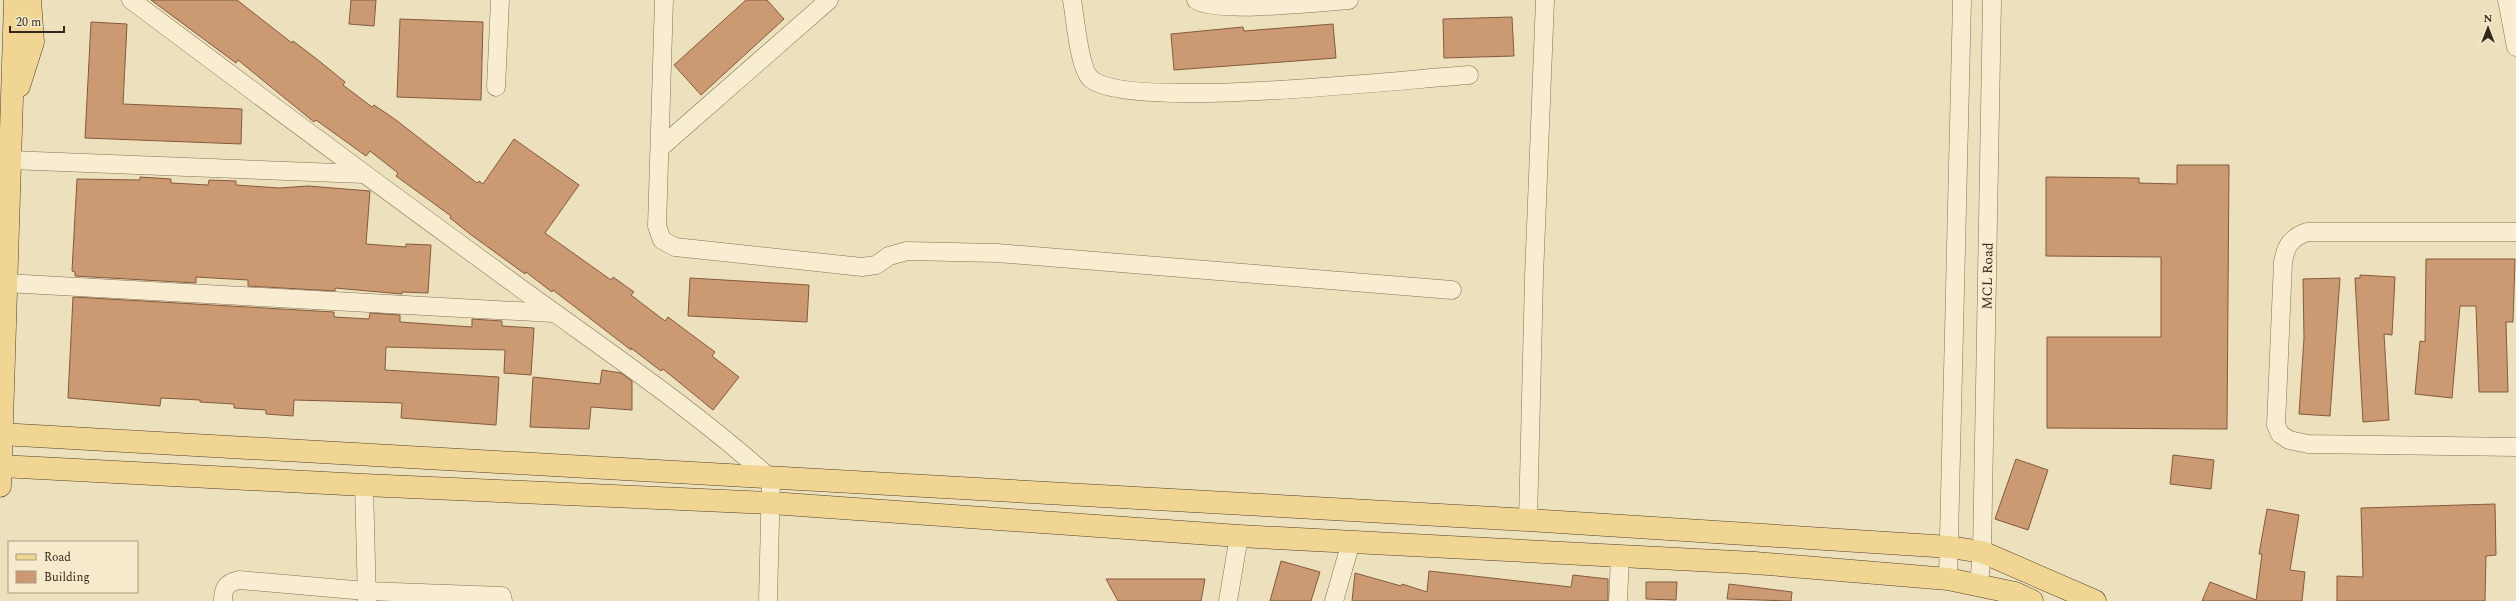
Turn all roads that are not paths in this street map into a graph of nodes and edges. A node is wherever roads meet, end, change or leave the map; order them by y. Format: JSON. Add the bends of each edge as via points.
{"nodes":[{"id":1,"x":15,"y":0,"type":"edge"},
{"id":2,"x":30,"y":0,"type":"edge"},
{"id":3,"x":131,"y":0,"type":"edge"},
{"id":4,"x":500,"y":0,"type":"edge"},
{"id":5,"x":664,"y":0,"type":"edge"},
{"id":6,"x":829,"y":0,"type":"edge"},
{"id":7,"x":1072,"y":0,"type":"edge"},
{"id":8,"x":1196,"y":0,"type":"edge"},
{"id":9,"x":1349,"y":0,"type":"edge"},
{"id":10,"x":1545,"y":0,"type":"edge"},
{"id":11,"x":1962,"y":0,"type":"edge"},
{"id":12,"x":1992,"y":0,"type":"edge"},
{"id":13,"x":2507,"y":0,"type":"edge"},
{"id":14,"x":2516,"y":47,"type":"edge"},
{"id":15,"x":1468,"y":74,"type":"dead end"},
{"id":16,"x":496,"y":87,"type":"dead end"},
{"id":17,"x":12,"y":104,"type":"junction"},
{"id":18,"x":660,"y":148,"type":"junction"},
{"id":19,"x":10,"y":160,"type":"junction"},
{"id":20,"x":364,"y":174,"type":"junction"},
{"id":21,"x":2516,"y":232,"type":"edge"},
{"id":22,"x":5,"y":283,"type":"junction"},
{"id":23,"x":1452,"y":290,"type":"dead end"},
{"id":24,"x":553,"y":313,"type":"junction"},
{"id":25,"x":0,"y":434,"type":"edge"},
{"id":26,"x":2516,"y":447,"type":"edge"},
{"id":27,"x":0,"y":472,"type":"edge"},
{"id":28,"x":771,"y":479,"type":"junction"},
{"id":29,"x":364,"y":485,"type":"junction"},
{"id":30,"x":771,"y":503,"type":"junction"},
{"id":31,"x":1528,"y":520,"type":"junction"},
{"id":32,"x":1239,"y":536,"type":"junction"},
{"id":33,"x":1351,"y":542,"type":"junction"},
{"id":34,"x":1950,"y":547,"type":"junction"},
{"id":35,"x":1982,"y":552,"type":"junction"},
{"id":36,"x":1620,"y":557,"type":"junction"},
{"id":37,"x":1948,"y":579,"type":"junction"},
{"id":38,"x":1979,"y":584,"type":"junction"},
{"id":39,"x":366,"y":596,"type":"edge"},
{"id":40,"x":223,"y":601,"type":"edge"},
{"id":41,"x":503,"y":601,"type":"edge"},
{"id":42,"x":768,"y":601,"type":"edge"},
{"id":43,"x":1228,"y":601,"type":"edge"},
{"id":44,"x":1334,"y":601,"type":"edge"},
{"id":45,"x":1618,"y":601,"type":"edge"},
{"id":46,"x":2032,"y":601,"type":"edge"},
{"id":47,"x":2095,"y":601,"type":"edge"}],
"edges":[{"from":1,"to":17,"type":"main road"},
{"from":2,"to":17,"type":"main road","via":[[33,42],[26,71]]},
{"from":3,"to":20,"type":"street"},
{"from":4,"to":16,"type":"street"},
{"from":5,"to":18,"type":"street"},
{"from":6,"to":18,"type":"street"},
{"from":7,"to":15,"type":"street","via":[[1081,58],[1090,78],[1108,88],[1138,92],[1273,90]]},
{"from":8,"to":9,"type":"street","via":[[1200,4],[1228,7]]},
{"from":10,"to":31,"type":"street"},
{"from":11,"to":34,"type":"street"},
{"from":12,"to":35,"type":"street","name":"MCL Road"},
{"from":13,"to":14,"type":"street"},
{"from":17,"to":19,"type":"main road"},
{"from":18,"to":23,"type":"street","via":[[657,226],[662,240],[675,246],[862,267],[876,265],[890,256],[907,251],[996,252]]},
{"from":19,"to":20,"type":"street"},
{"from":19,"to":22,"type":"main road"},
{"from":20,"to":24,"type":"street"},
{"from":21,"to":26,"type":"street","via":[[2307,232],[2293,238],[2286,248],[2283,262],[2276,425],[2280,434],[2289,440],[2308,444]]},
{"from":22,"to":24,"type":"street"},
{"from":22,"to":25,"type":"main road"},
{"from":24,"to":28,"type":"street","via":[[672,398],[736,447]]},
{"from":25,"to":27,"type":"main road"},
{"from":25,"to":28,"type":"main road"},
{"from":27,"to":29,"type":"main road"},
{"from":28,"to":30,"type":"street"},
{"from":28,"to":31,"type":"main road"},
{"from":29,"to":30,"type":"main road"},
{"from":29,"to":39,"type":"street"},
{"from":30,"to":32,"type":"main road"},
{"from":30,"to":42,"type":"street"},
{"from":31,"to":34,"type":"main road"},
{"from":32,"to":33,"type":"main road"},
{"from":32,"to":43,"type":"street"},
{"from":33,"to":36,"type":"main road"},
{"from":33,"to":44,"type":"street"},
{"from":34,"to":35,"type":"main road"},
{"from":34,"to":37,"type":"street"},
{"from":35,"to":38,"type":"street","name":"MCL Road"},
{"from":35,"to":47,"type":"main road"},
{"from":36,"to":37,"type":"main road","via":[[1755,563]]},
{"from":36,"to":45,"type":"street"},
{"from":37,"to":38,"type":"main road"},
{"from":38,"to":46,"type":"main road","via":[[2015,593]]},
{"from":39,"to":40,"type":"street","via":[[239,580],[229,582],[225,586]]},
{"from":39,"to":41,"type":"street","via":[[502,596]]}]}
